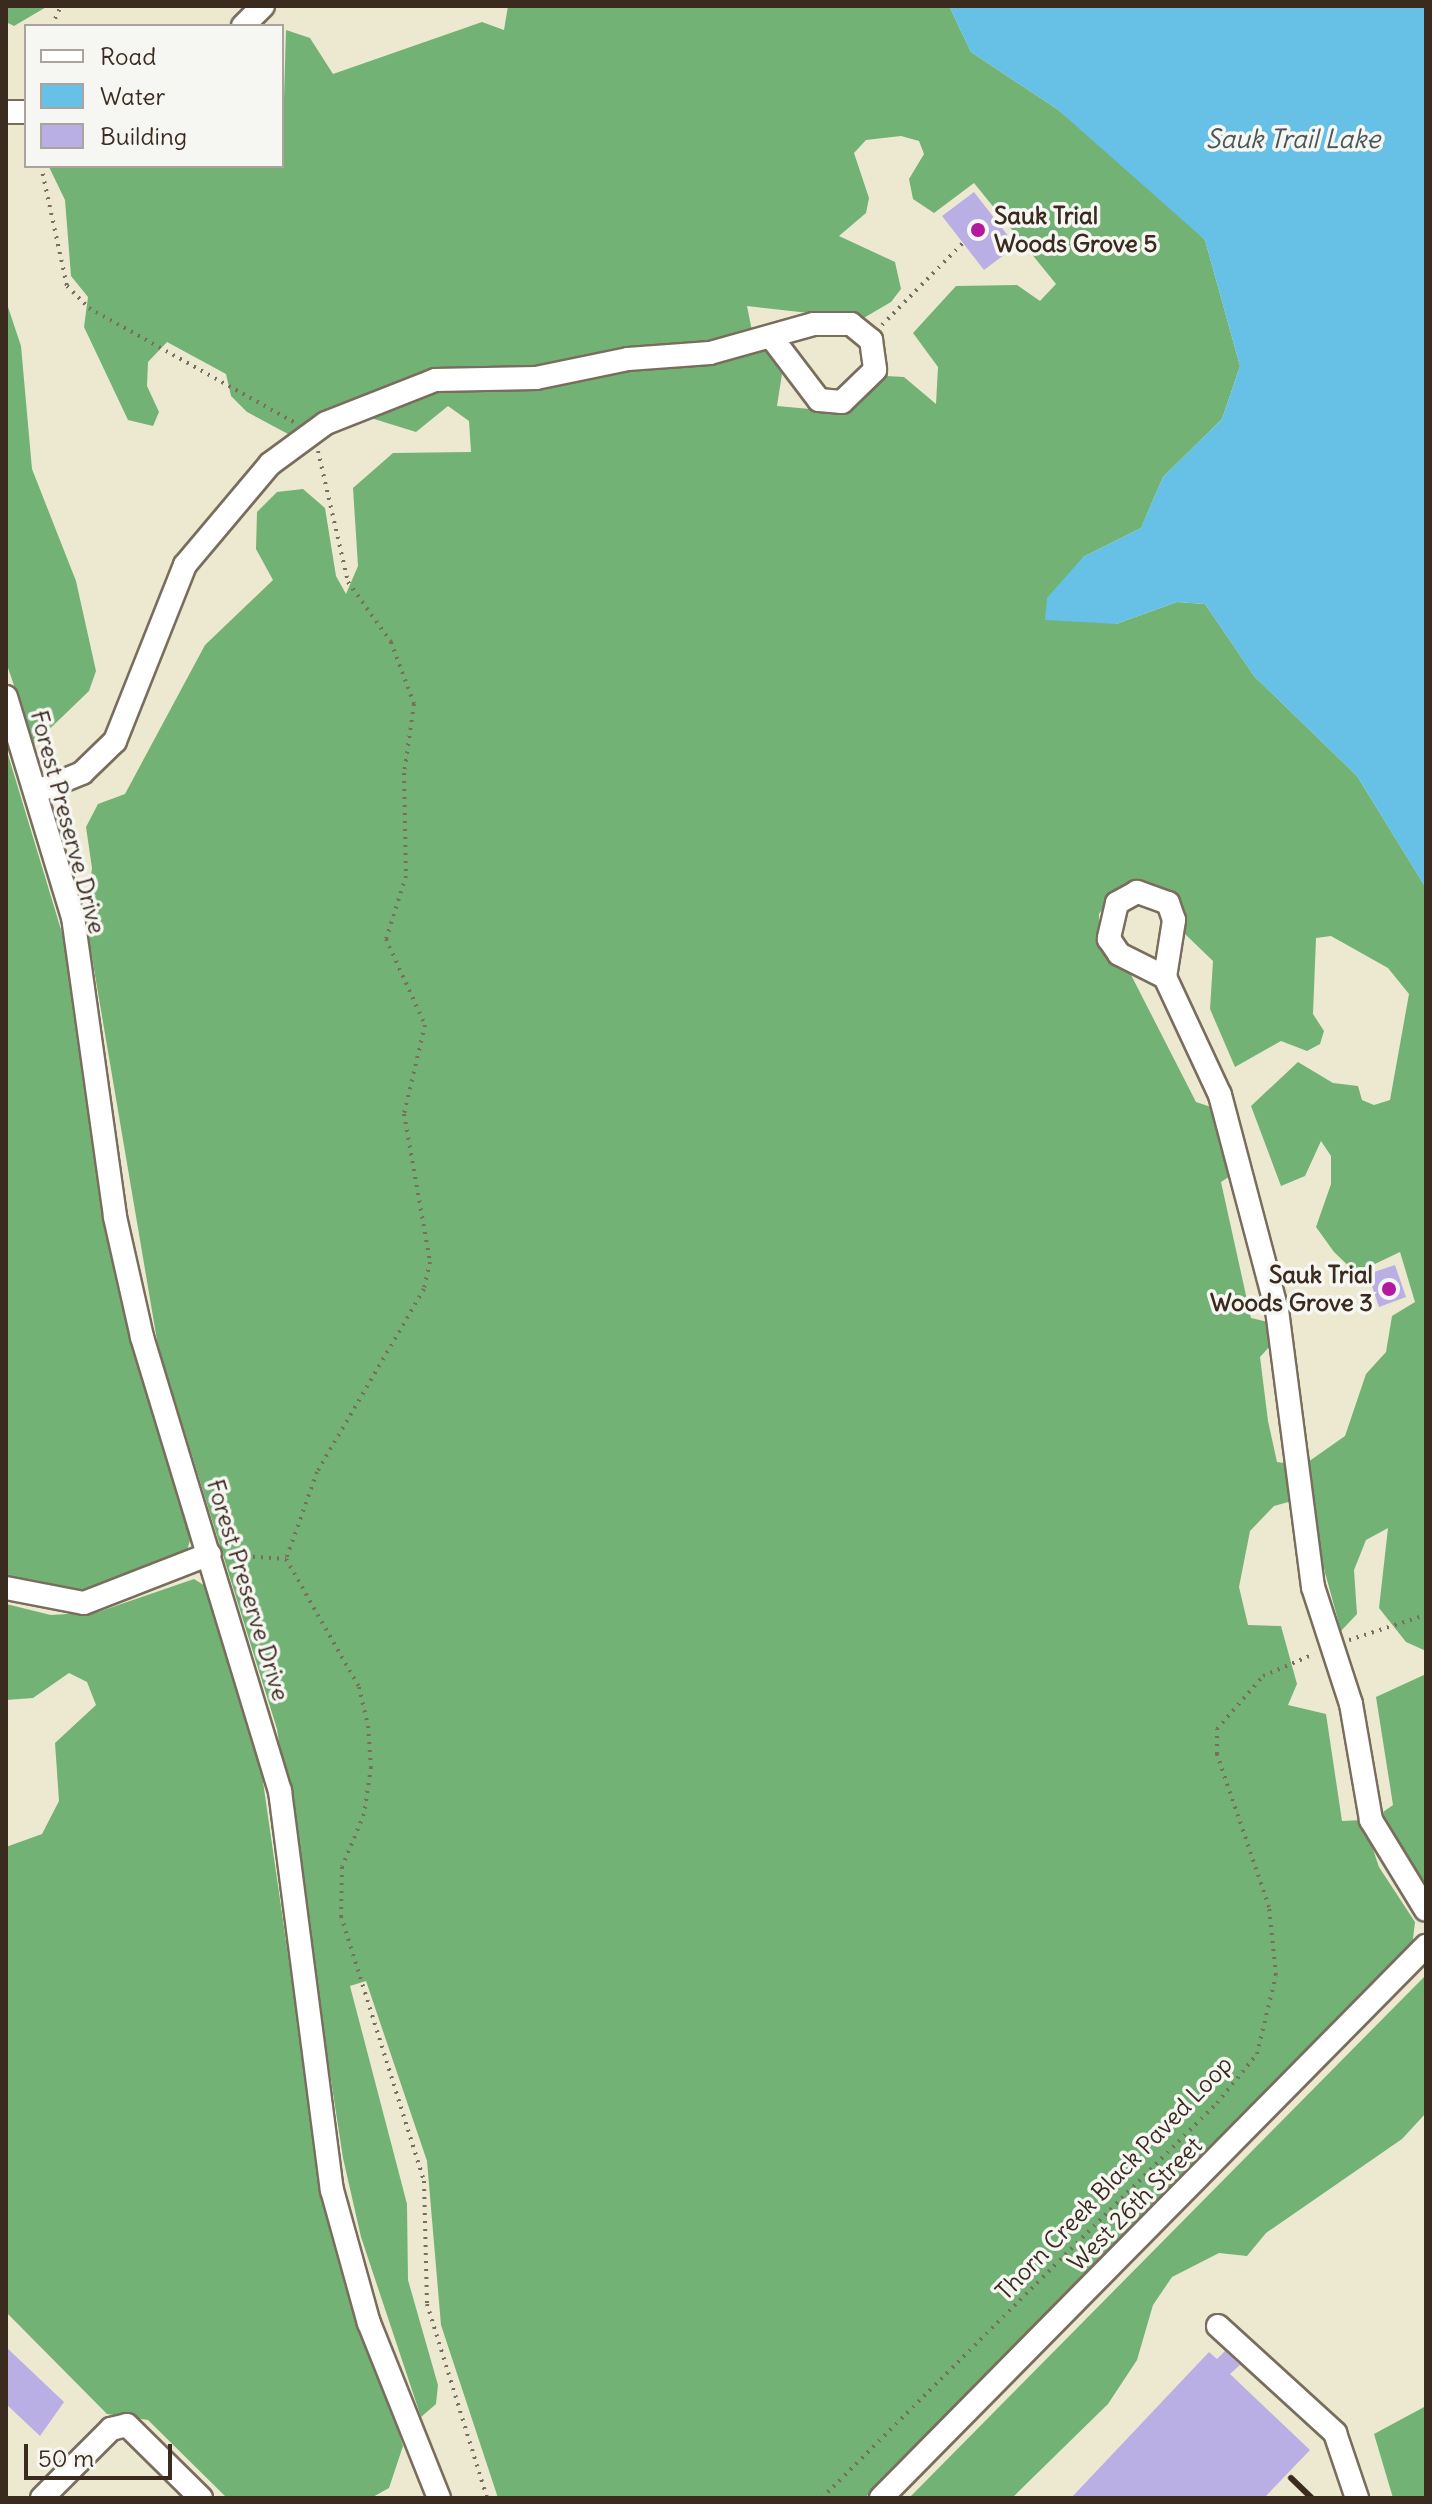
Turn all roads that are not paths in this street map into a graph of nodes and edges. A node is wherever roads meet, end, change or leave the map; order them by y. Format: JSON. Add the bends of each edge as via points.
{"nodes":[{"id":1,"x":263,"y":6,"type":"edge"},
{"id":2,"x":245,"y":24,"type":"edge"},
{"id":3,"x":772,"y":338,"type":"junction"},
{"id":4,"x":6,"y":697,"type":"edge"},
{"id":5,"x":38,"y":791,"type":"junction"},
{"id":6,"x":1165,"y":977,"type":"dead end"},
{"id":7,"x":210,"y":1554,"type":"junction"},
{"id":8,"x":6,"y":1588,"type":"edge"},
{"id":9,"x":1426,"y":1910,"type":"edge"},
{"id":10,"x":1426,"y":1946,"type":"edge"},
{"id":11,"x":1218,"y":2326,"type":"dead end"},
{"id":12,"x":42,"y":2498,"type":"edge"},
{"id":13,"x":201,"y":2498,"type":"edge"},
{"id":14,"x":439,"y":2498,"type":"edge"},
{"id":15,"x":881,"y":2498,"type":"edge"},
{"id":16,"x":1357,"y":2498,"type":"edge"}],
"edges":[{"from":1,"to":2,"type":"street"},
{"from":3,"to":3,"type":"street","via":[[814,324],[851,324],[871,340],[875,370],[842,402],[819,400],[803,387]]},
{"from":3,"to":5,"type":"street","via":[[536,378],[435,380],[386,394],[309,434],[228,506],[185,565],[115,741],[82,773]]},
{"from":4,"to":5,"type":"street","name":"Forest Preserve Drive"},
{"from":5,"to":7,"type":"street","name":"Forest Preserve Drive","via":[[73,917],[115,1217],[142,1337]]},
{"from":6,"to":9,"type":"street","via":[[1220,1095],[1247,1182],[1277,1310],[1313,1587],[1332,1646],[1371,1820]]},
{"from":7,"to":8,"type":"street","via":[[84,1603]]},
{"from":7,"to":14,"type":"street","name":"Forest Preserve Drive","via":[[280,1791],[332,2190],[369,2323]]},
{"from":10,"to":15,"type":"street","name":"West 26th Street"},
{"from":11,"to":16,"type":"street","via":[[1335,2433]]},
{"from":12,"to":13,"type":"street","via":[[111,2429],[127,2425]]}]}
